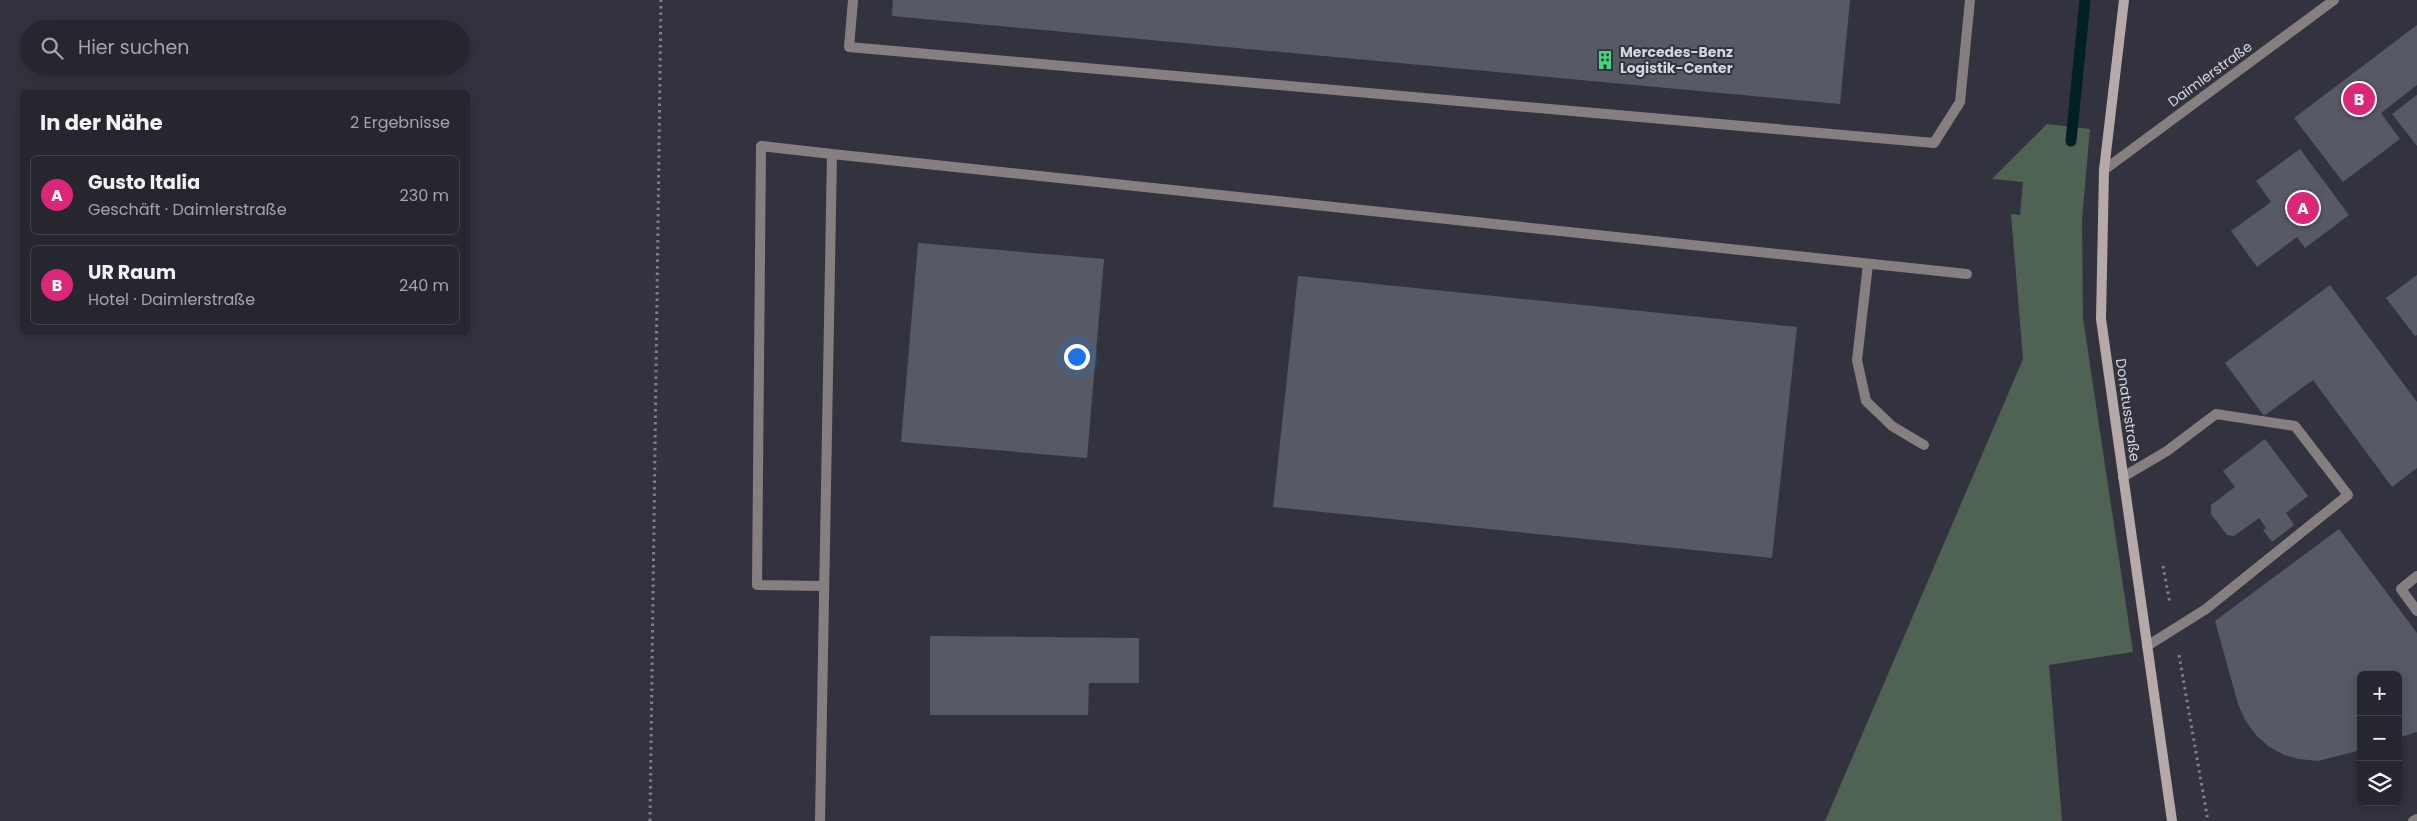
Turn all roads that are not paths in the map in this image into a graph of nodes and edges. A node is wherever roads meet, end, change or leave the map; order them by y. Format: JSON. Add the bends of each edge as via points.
{"nodes":[{"id":1,"x":853,"y":0,"type":"edge"},
{"id":2,"x":1970,"y":0,"type":"edge"},
{"id":3,"x":2124,"y":0,"type":"edge"},
{"id":4,"x":2334,"y":0,"type":"edge"},
{"id":5,"x":832,"y":154,"type":"junction"},
{"id":6,"x":2104,"y":170,"type":"junction"},
{"id":7,"x":1868,"y":264,"type":"junction"},
{"id":8,"x":1966,"y":274,"type":"dead end"},
{"id":9,"x":1924,"y":446,"type":"dead end"},
{"id":10,"x":2123,"y":477,"type":"junction"},
{"id":11,"x":2417,"y":576,"type":"edge"},
{"id":12,"x":823,"y":586,"type":"junction"},
{"id":13,"x":2417,"y":611,"type":"edge"},
{"id":14,"x":2147,"y":646,"type":"junction"},
{"id":15,"x":2417,"y":819,"type":"edge"},
{"id":16,"x":820,"y":821,"type":"edge"},
{"id":17,"x":2172,"y":821,"type":"edge"},
{"id":18,"x":2413,"y":821,"type":"edge"}],
"edges":[{"from":1,"to":2,"type":"street","via":[[849,47],[1934,143],[1960,102]]},
{"from":3,"to":6,"type":"street","name":"Donatusstraße"},
{"from":4,"to":6,"type":"street","name":"Daimlerstraße"},
{"from":5,"to":7,"type":"street"},
{"from":5,"to":12,"type":"street"},
{"from":5,"to":12,"type":"street","via":[[761,146],[757,585]]},
{"from":6,"to":10,"type":"street","name":"Donatusstraße","via":[[2101,319]]},
{"from":7,"to":8,"type":"street"},
{"from":7,"to":9,"type":"street","via":[[1857,360],[1866,401],[1892,426]]},
{"from":10,"to":14,"type":"street","name":"Donatusstraße"},
{"from":10,"to":14,"type":"street","via":[[2167,451],[2216,414],[2295,426],[2348,495],[2206,609]]},
{"from":11,"to":13,"type":"street","via":[[2401,589]]},
{"from":12,"to":16,"type":"street"},
{"from":14,"to":17,"type":"street","name":"Donatusstraße"},
{"from":15,"to":18,"type":"street"}]}
